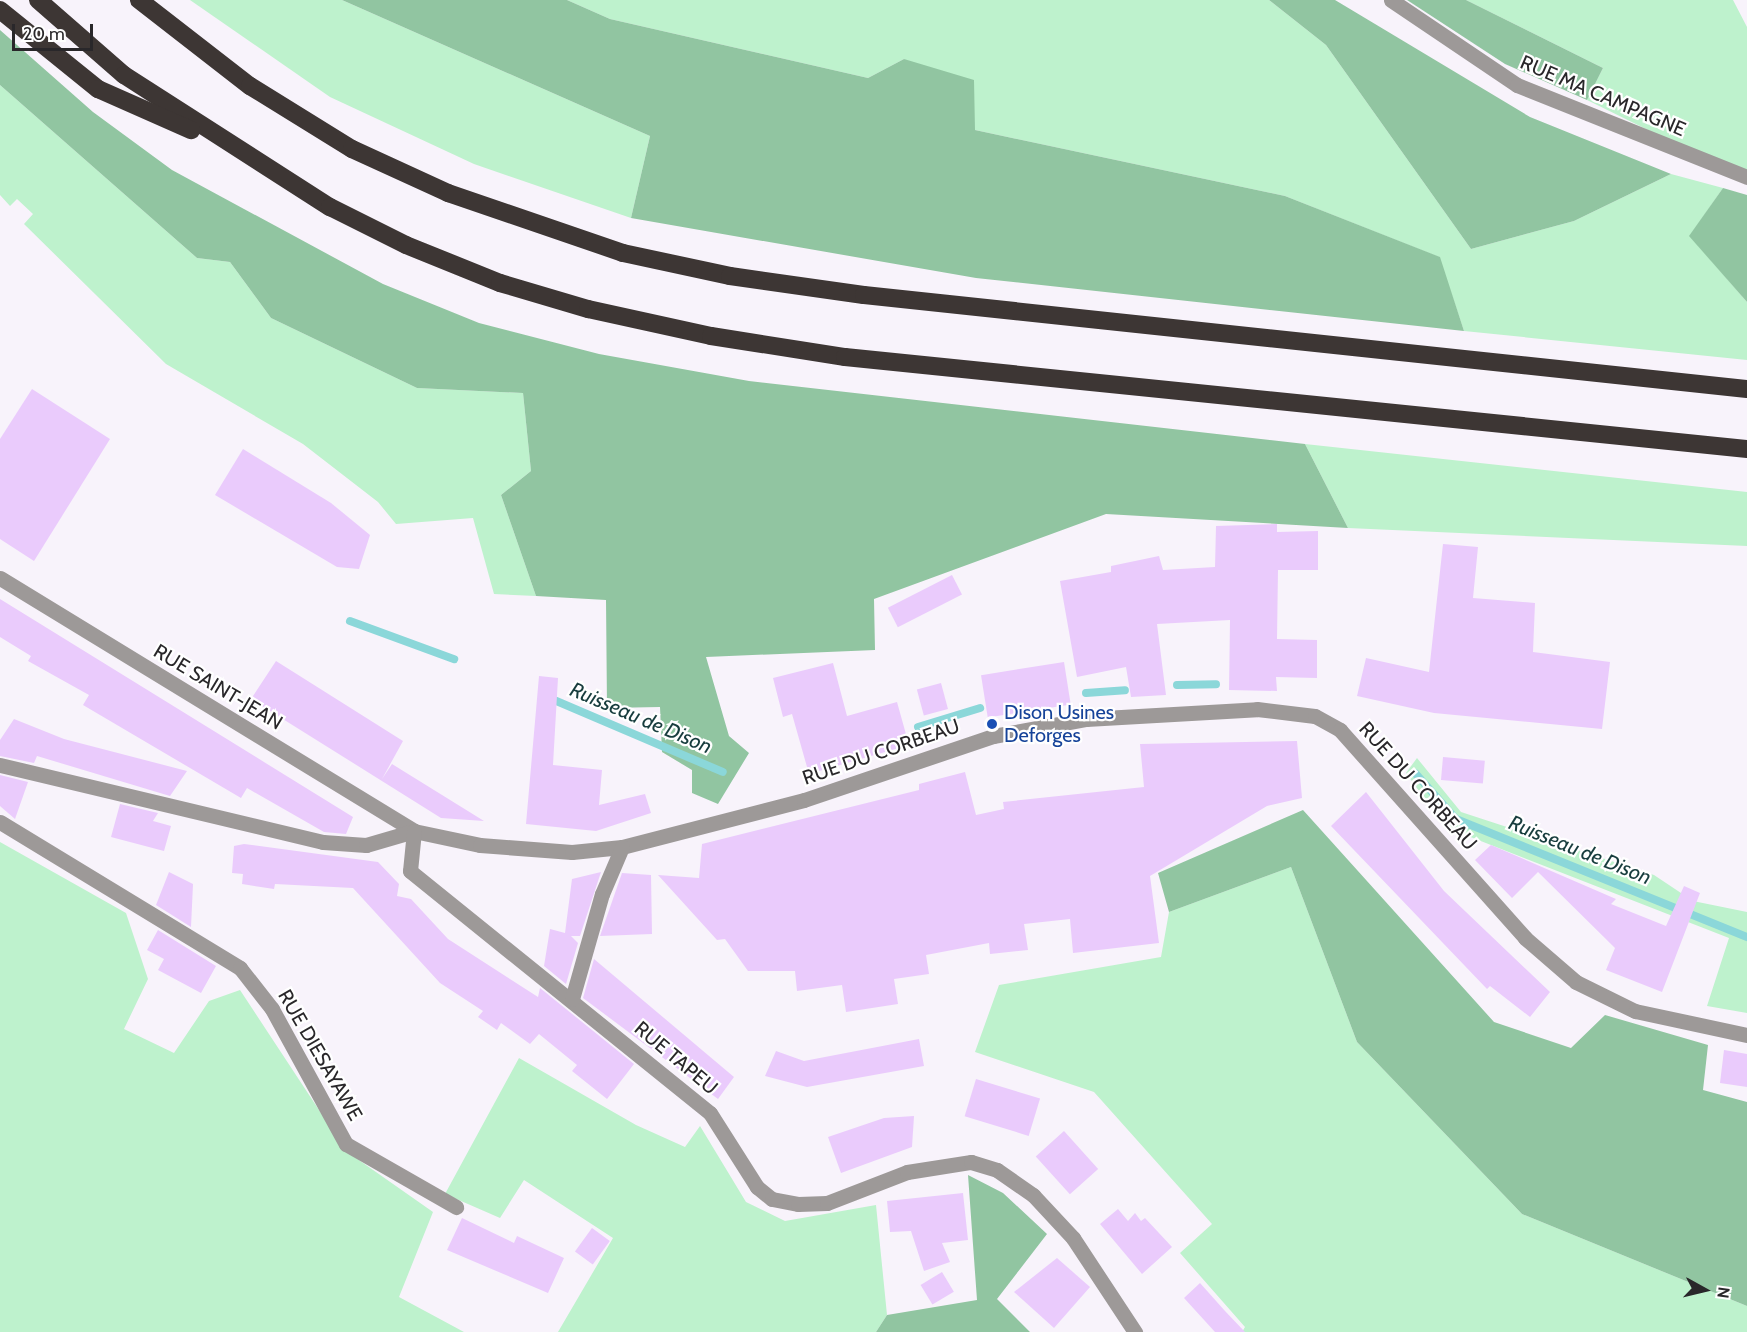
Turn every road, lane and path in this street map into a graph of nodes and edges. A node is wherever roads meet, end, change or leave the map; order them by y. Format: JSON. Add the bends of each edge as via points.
{"nodes":[{"id":1,"x":38,"y":0,"type":"edge"},
{"id":2,"x":139,"y":0,"type":"edge"},
{"id":3,"x":1391,"y":0,"type":"edge"},
{"id":4,"x":0,"y":10,"type":"edge"},
{"id":5,"x":236,"y":150,"type":"junction"},
{"id":6,"x":1747,"y":177,"type":"edge"},
{"id":7,"x":1747,"y":389,"type":"edge"},
{"id":8,"x":1747,"y":448,"type":"edge"},
{"id":9,"x":0,"y":578,"type":"edge"},
{"id":10,"x":0,"y":765,"type":"edge"},
{"id":11,"x":0,"y":822,"type":"edge"},
{"id":12,"x":414,"y":831,"type":"junction"},
{"id":13,"x":622,"y":847,"type":"junction"},
{"id":14,"x":572,"y":999,"type":"junction"},
{"id":15,"x":1747,"y":1035,"type":"edge"},
{"id":16,"x":456,"y":1207,"type":"dead end"},
{"id":17,"x":1135,"y":1332,"type":"edge"}],
"edges":[{"from":1,"to":5,"type":"highway","via":[[124,75]]},
{"from":2,"to":7,"type":"highway","via":[[250,86],[352,148],[448,192],[623,254],[730,276],[864,296]]},
{"from":3,"to":6,"type":"street","name":"RUE MA CAMPAGNE","via":[[1517,85]]},
{"from":4,"to":5,"type":"highway","via":[[98,89]]},
{"from":5,"to":8,"type":"highway","via":[[330,207],[406,245],[500,283],[588,309],[711,336],[845,357]]},
{"from":9,"to":12,"type":"street","name":"RUE SAINT-JEAN"},
{"from":10,"to":12,"type":"street","via":[[322,842],[366,845]]},
{"from":11,"to":16,"type":"street","name":"RUE DIESAYAWE","via":[[240,968],[273,1009],[346,1144]]},
{"from":12,"to":13,"type":"street","name":"RUE DU CORBEAU","via":[[514,848],[572,852]]},
{"from":12,"to":14,"type":"street","name":"RUE TAPEU","via":[[410,871]]},
{"from":13,"to":14,"type":"street","via":[[602,894]]},
{"from":13,"to":15,"type":"street","name":"RUE DU CORBEAU","via":[[804,800],[993,736],[1097,718],[1257,709],[1315,716],[1340,729],[1525,938],[1576,982],[1635,1011]]},
{"from":14,"to":17,"type":"street","name":"RUE TAPEU","via":[[710,1113],[757,1187],[772,1198],[798,1204],[827,1203],[908,1172],[971,1162],[997,1170],[1033,1195],[1073,1238]]}]}
